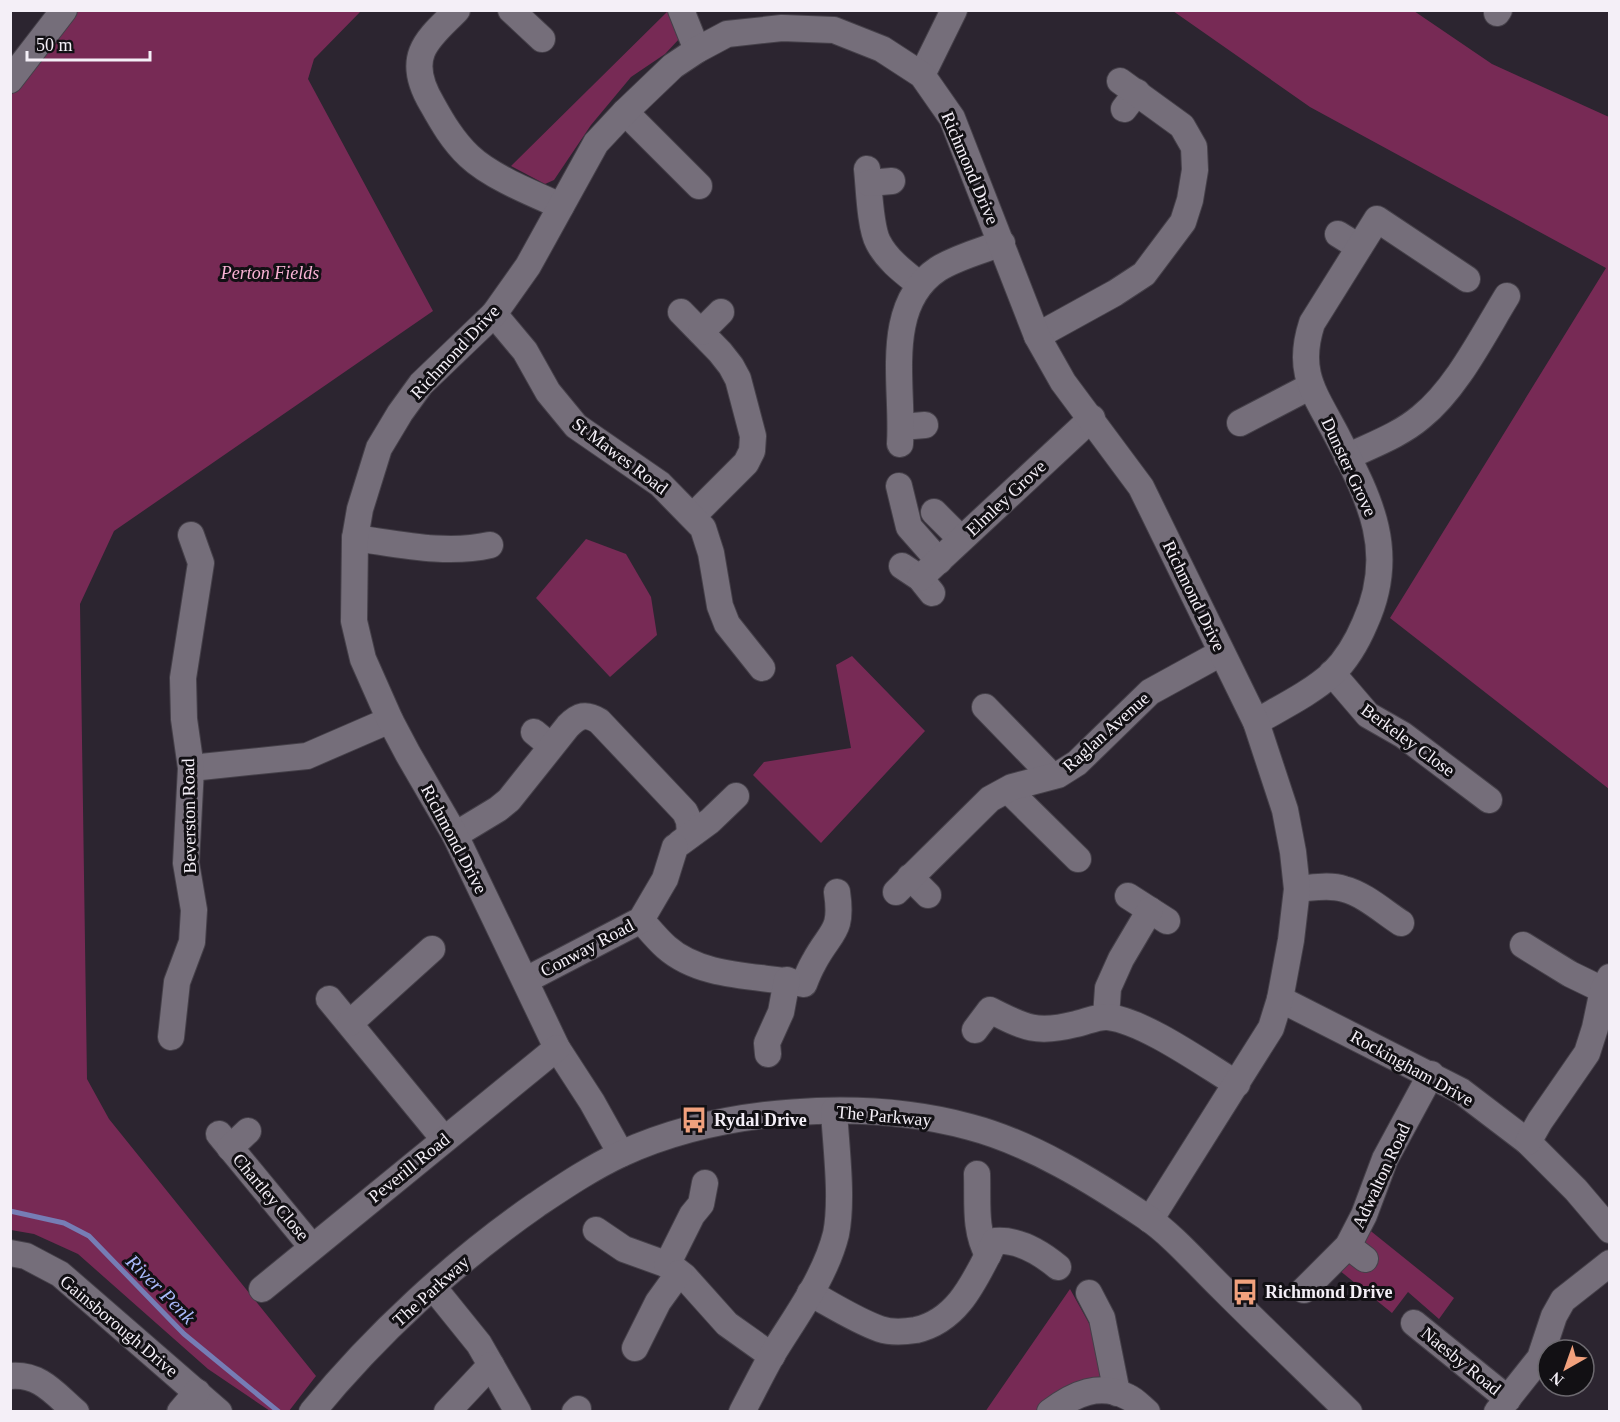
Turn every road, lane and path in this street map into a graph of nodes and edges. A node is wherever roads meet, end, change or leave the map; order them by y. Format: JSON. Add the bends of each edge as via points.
{"nodes":[{"id":1,"x":64,"y":10,"type":"edge"},
{"id":2,"x":458,"y":10,"type":"edge"},
{"id":3,"x":511,"y":10,"type":"edge"},
{"id":4,"x":681,"y":10,"type":"edge"},
{"id":5,"x":954,"y":10,"type":"edge"},
{"id":6,"x":542,"y":39,"type":"dead end"},
{"id":7,"x":697,"y":50,"type":"junction"},
{"id":8,"x":922,"y":75,"type":"junction"},
{"id":9,"x":10,"y":80,"type":"edge"},
{"id":10,"x":1127,"y":94,"type":"dead end"},
{"id":11,"x":625,"y":112,"type":"junction"},
{"id":12,"x":876,"y":178,"type":"dead end"},
{"id":13,"x":699,"y":186,"type":"dead end"},
{"id":14,"x":561,"y":206,"type":"junction"},
{"id":15,"x":1002,"y":243,"type":"junction"},
{"id":16,"x":1467,"y":279,"type":"dead end"},
{"id":17,"x":920,"y":285,"type":"junction"},
{"id":18,"x":1507,"y":296,"type":"dead end"},
{"id":19,"x":681,"y":312,"type":"dead end"},
{"id":20,"x":721,"y":312,"type":"dead end"},
{"id":21,"x":494,"y":314,"type":"junction"},
{"id":22,"x":701,"y":332,"type":"junction"},
{"id":23,"x":1037,"y":336,"type":"junction"},
{"id":24,"x":1311,"y":386,"type":"junction"},
{"id":25,"x":1092,"y":418,"type":"junction"},
{"id":26,"x":1240,"y":423,"type":"dead end"},
{"id":27,"x":909,"y":432,"type":"dead end"},
{"id":28,"x":1347,"y":457,"type":"junction"},
{"id":29,"x":899,"y":486,"type":"dead end"},
{"id":30,"x":934,"y":512,"type":"dead end"},
{"id":31,"x":693,"y":516,"type":"junction"},
{"id":32,"x":191,"y":535,"type":"dead end"},
{"id":33,"x":355,"y":538,"type":"junction"},
{"id":34,"x":961,"y":539,"type":"junction"},
{"id":35,"x":479,"y":554,"type":"dead end"},
{"id":36,"x":939,"y":561,"type":"junction"},
{"id":37,"x":918,"y":579,"type":"dead end"},
{"id":38,"x":1221,"y":653,"type":"junction"},
{"id":39,"x":762,"y":668,"type":"dead end"},
{"id":40,"x":1332,"y":673,"type":"junction"},
{"id":41,"x":985,"y":707,"type":"dead end"},
{"id":42,"x":390,"y":720,"type":"junction"},
{"id":43,"x":1256,"y":722,"type":"junction"},
{"id":44,"x":191,"y":768,"type":"junction"},
{"id":45,"x":1052,"y":776,"type":"junction"},
{"id":46,"x":1008,"y":790,"type":"junction"},
{"id":47,"x":736,"y":796,"type":"dead end"},
{"id":48,"x":1489,"y":800,"type":"dead end"},
{"id":49,"x":455,"y":835,"type":"junction"},
{"id":50,"x":678,"y":838,"type":"junction"},
{"id":51,"x":1078,"y":859,"type":"dead end"},
{"id":52,"x":912,"y":888,"type":"dead end"},
{"id":53,"x":1297,"y":889,"type":"junction"},
{"id":54,"x":837,"y":892,"type":"dead end"},
{"id":55,"x":1128,"y":896,"type":"dead end"},
{"id":56,"x":641,"y":920,"type":"junction"},
{"id":57,"x":1401,"y":923,"type":"dead end"},
{"id":58,"x":1523,"y":945,"type":"dead end"},
{"id":59,"x":432,"y":949,"type":"dead end"},
{"id":60,"x":526,"y":980,"type":"junction"},
{"id":61,"x":1606,"y":984,"type":"edge"},
{"id":62,"x":791,"y":989,"type":"junction"},
{"id":63,"x":329,"y":999,"type":"dead end"},
{"id":64,"x":1280,"y":999,"type":"junction"},
{"id":65,"x":1106,"y":1017,"type":"junction"},
{"id":66,"x":350,"y":1023,"type":"junction"},
{"id":67,"x":975,"y":1030,"type":"dead end"},
{"id":68,"x":171,"y":1037,"type":"dead end"},
{"id":69,"x":557,"y":1048,"type":"junction"},
{"id":70,"x":768,"y":1054,"type":"dead end"},
{"id":71,"x":1431,"y":1074,"type":"junction"},
{"id":72,"x":1237,"y":1084,"type":"junction"},
{"id":73,"x":834,"y":1111,"type":"junction"},
{"id":74,"x":232,"y":1138,"type":"dead end"},
{"id":75,"x":444,"y":1139,"type":"junction"},
{"id":76,"x":1528,"y":1142,"type":"junction"},
{"id":77,"x":621,"y":1154,"type":"junction"},
{"id":78,"x":977,"y":1174,"type":"dead end"},
{"id":79,"x":705,"y":1183,"type":"dead end"},
{"id":80,"x":1150,"y":1220,"type":"junction"},
{"id":81,"x":596,"y":1230,"type":"dead end"},
{"id":82,"x":1610,"y":1230,"type":"edge"},
{"id":83,"x":312,"y":1247,"type":"junction"},
{"id":84,"x":992,"y":1248,"type":"junction"},
{"id":85,"x":10,"y":1253,"type":"edge"},
{"id":86,"x":1610,"y":1263,"type":"edge"},
{"id":87,"x":1058,"y":1267,"type":"dead end"},
{"id":88,"x":673,"y":1269,"type":"junction"},
{"id":89,"x":433,"y":1287,"type":"junction"},
{"id":90,"x":262,"y":1290,"type":"dead end"},
{"id":91,"x":1305,"y":1290,"type":"dead end"},
{"id":92,"x":810,"y":1293,"type":"junction"},
{"id":93,"x":1089,"y":1293,"type":"dead end"},
{"id":94,"x":1414,"y":1323,"type":"dead end"},
{"id":95,"x":635,"y":1348,"type":"dead end"},
{"id":96,"x":772,"y":1356,"type":"junction"},
{"id":97,"x":491,"y":1365,"type":"junction"},
{"id":98,"x":10,"y":1376,"type":"edge"},
{"id":99,"x":197,"y":1392,"type":"junction"},
{"id":100,"x":1117,"y":1393,"type":"junction"},
{"id":101,"x":1503,"y":1405,"type":"edge"},
{"id":102,"x":76,"y":1412,"type":"edge"},
{"id":103,"x":180,"y":1412,"type":"edge"},
{"id":104,"x":219,"y":1412,"type":"edge"},
{"id":105,"x":312,"y":1412,"type":"edge"},
{"id":106,"x":447,"y":1412,"type":"edge"},
{"id":107,"x":518,"y":1412,"type":"edge"},
{"id":108,"x":742,"y":1412,"type":"edge"},
{"id":109,"x":1050,"y":1412,"type":"edge"},
{"id":110,"x":1147,"y":1412,"type":"edge"},
{"id":111,"x":1349,"y":1412,"type":"edge"}],
"edges":[{"from":1,"to":9,"type":"street"},
{"from":2,"to":14,"type":"street","via":[[422,51],[418,69],[427,96],[444,126],[470,157],[508,182]]},
{"from":3,"to":6,"type":"street"},
{"from":4,"to":7,"type":"street"},
{"from":5,"to":8,"type":"street"},
{"from":7,"to":8,"type":"street","name":"Richmond Drive","via":[[727,34],[782,28],[834,30],[882,49]]},
{"from":7,"to":11,"type":"street","name":"Richmond Drive","via":[[673,66]]},
{"from":8,"to":15,"type":"street","name":"Richmond Drive","via":[[952,118]]},
{"from":10,"to":23,"type":"street","via":[[1182,126],[1194,147],[1195,170],[1183,222],[1144,274]]},
{"from":11,"to":13,"type":"street"},
{"from":11,"to":14,"type":"street","name":"Richmond Drive","via":[[596,143]]},
{"from":12,"to":17,"type":"street","via":[[877,242]]},
{"from":14,"to":21,"type":"street","name":"Richmond Drive","via":[[528,266]]},
{"from":15,"to":17,"type":"street","via":[[950,262]]},
{"from":15,"to":23,"type":"street","name":"Richmond Drive"},
{"from":16,"to":24,"type":"street","name":"Dunster Grove","via":[[1377,219],[1348,240],[1312,323],[1305,360]]},
{"from":17,"to":27,"type":"street","via":[[906,310],[900,332]]},
{"from":18,"to":28,"type":"street","via":[[1422,427],[1407,428]]},
{"from":19,"to":22,"type":"street"},
{"from":20,"to":22,"type":"street"},
{"from":21,"to":31,"type":"street","name":"St Mawes Road","via":[[525,351],[548,392],[576,426],[660,484]]},
{"from":21,"to":33,"type":"street","name":"Richmond Drive","via":[[421,384],[400,413],[379,448]]},
{"from":22,"to":31,"type":"street","via":[[738,379],[753,436],[746,463]]},
{"from":23,"to":25,"type":"street","name":"Richmond Drive","via":[[1063,382]]},
{"from":24,"to":26,"type":"street"},
{"from":24,"to":28,"type":"street","name":"Dunster Grove"},
{"from":25,"to":34,"type":"street","name":"Elmley Grove"},
{"from":25,"to":38,"type":"street","name":"Richmond Drive","via":[[1141,487]]},
{"from":28,"to":40,"type":"street","name":"Dunster Grove","via":[[1377,527],[1380,579],[1374,605],[1361,631]]},
{"from":29,"to":36,"type":"street","via":[[909,526]]},
{"from":30,"to":34,"type":"street"},
{"from":31,"to":39,"type":"street","name":"St Mawes Road","via":[[703,528],[711,552],[720,606],[728,624]]},
{"from":32,"to":44,"type":"street","name":"Beverston Road","via":[[201,563],[183,678]]},
{"from":33,"to":35,"type":"street"},
{"from":33,"to":42,"type":"street","name":"Richmond Drive","via":[[354,621],[363,659]]},
{"from":34,"to":36,"type":"street","name":"Elmley Grove"},
{"from":36,"to":37,"type":"street","name":"Elmley Grove"},
{"from":38,"to":43,"type":"street","name":"Richmond Drive"},
{"from":38,"to":45,"type":"street","name":"Raglan Avenue","via":[[1150,692],[1077,763]]},
{"from":40,"to":43,"type":"street","name":"Dunster Grove"},
{"from":40,"to":48,"type":"street","name":"Berkeley Close","via":[[1368,715],[1403,735]]},
{"from":41,"to":45,"type":"street"},
{"from":42,"to":44,"type":"street","via":[[307,756]]},
{"from":42,"to":49,"type":"street","name":"Richmond Drive"},
{"from":43,"to":53,"type":"street","name":"Richmond Drive","via":[[1285,810]]},
{"from":44,"to":68,"type":"street","name":"Beverston Road","via":[[186,863],[194,910],[192,942],[177,982]]},
{"from":45,"to":46,"type":"street","name":"Raglan Avenue"},
{"from":46,"to":51,"type":"street"},
{"from":46,"to":52,"type":"street","name":"Raglan Avenue","via":[[990,799]]},
{"from":47,"to":50,"type":"street","via":[[710,821]]},
{"from":49,"to":50,"type":"street","via":[[509,800],[543,739],[585,715],[599,720],[685,812],[689,821]]},
{"from":49,"to":60,"type":"street","name":"Richmond Drive"},
{"from":50,"to":56,"type":"street","name":"Conway Road","via":[[665,879]]},
{"from":53,"to":57,"type":"street","via":[[1345,889]]},
{"from":53,"to":64,"type":"street","name":"Richmond Drive"},
{"from":54,"to":62,"type":"street","via":[[837,926]]},
{"from":55,"to":65,"type":"street","via":[[1158,916],[1121,959],[1108,988]]},
{"from":56,"to":60,"type":"street","name":"Conway Road"},
{"from":56,"to":62,"type":"street","via":[[668,948],[692,964]]},
{"from":58,"to":61,"type":"street"},
{"from":59,"to":66,"type":"street"},
{"from":60,"to":69,"type":"street","name":"Richmond Drive"},
{"from":61,"to":76,"type":"street","via":[[1587,1053]]},
{"from":62,"to":70,"type":"street","via":[[766,1043]]},
{"from":63,"to":66,"type":"street"},
{"from":64,"to":71,"type":"street","name":"Rockingham Drive"},
{"from":64,"to":72,"type":"street","name":"Richmond Drive","via":[[1271,1028]]},
{"from":65,"to":67,"type":"street","via":[[1047,1031],[1015,1023],[990,1010]]},
{"from":65,"to":72,"type":"street","via":[[1138,1026]]},
{"from":66,"to":75,"type":"street"},
{"from":69,"to":75,"type":"street","name":"Peverill Road"},
{"from":69,"to":77,"type":"street","name":"Richmond Drive"},
{"from":71,"to":76,"type":"street","name":"Rockingham Drive","via":[[1461,1091]]},
{"from":71,"to":91,"type":"street","name":"Adwalton Road","via":[[1385,1159],[1364,1215],[1357,1252],[1326,1267]]},
{"from":72,"to":80,"type":"street","name":"Richmond Drive"},
{"from":73,"to":77,"type":"street","name":"The Parkway","via":[[709,1124]]},
{"from":73,"to":80,"type":"street","name":"The Parkway","via":[[900,1114],[997,1136],[1087,1179]]},
{"from":73,"to":92,"type":"street","via":[[837,1221],[832,1246]]},
{"from":74,"to":83,"type":"street","name":"Chartley Close"},
{"from":75,"to":83,"type":"street","name":"Peverill Road"},
{"from":76,"to":82,"type":"street","name":"Rockingham Drive"},
{"from":77,"to":89,"type":"street","name":"The Parkway","via":[[514,1220]]},
{"from":78,"to":84,"type":"street","via":[[980,1242]]},
{"from":79,"to":88,"type":"street","via":[[701,1204],[692,1215]]},
{"from":80,"to":111,"type":"street","name":"The Parkway"},
{"from":81,"to":88,"type":"street","via":[[624,1249]]},
{"from":83,"to":90,"type":"street","name":"Peverill Road"},
{"from":84,"to":87,"type":"street","via":[[1006,1240],[1034,1250]]},
{"from":84,"to":92,"type":"street","via":[[958,1304],[934,1325],[902,1332],[880,1329]]},
{"from":85,"to":99,"type":"street","name":"Gainsborough Drive","via":[[26,1256],[60,1274]]},
{"from":86,"to":101,"type":"street","name":"Naesby Road","via":[[1563,1300],[1540,1358]]},
{"from":88,"to":95,"type":"street"},
{"from":88,"to":96,"type":"street","via":[[727,1324]]},
{"from":89,"to":97,"type":"street"},
{"from":89,"to":105,"type":"street","name":"The Parkway","via":[[360,1357]]},
{"from":92,"to":96,"type":"street"},
{"from":93,"to":100,"type":"street","via":[[1101,1318]]},
{"from":94,"to":101,"type":"street","name":"Naesby Road"},
{"from":96,"to":108,"type":"street"},
{"from":97,"to":106,"type":"street"},
{"from":97,"to":107,"type":"street"},
{"from":98,"to":102,"type":"street","via":[[31,1376]]},
{"from":99,"to":103,"type":"street"},
{"from":99,"to":104,"type":"street","name":"Gainsborough Drive"},
{"from":100,"to":109,"type":"street","via":[[1102,1389],[1083,1393]]},
{"from":100,"to":110,"type":"street","via":[[1129,1397]]}]}
